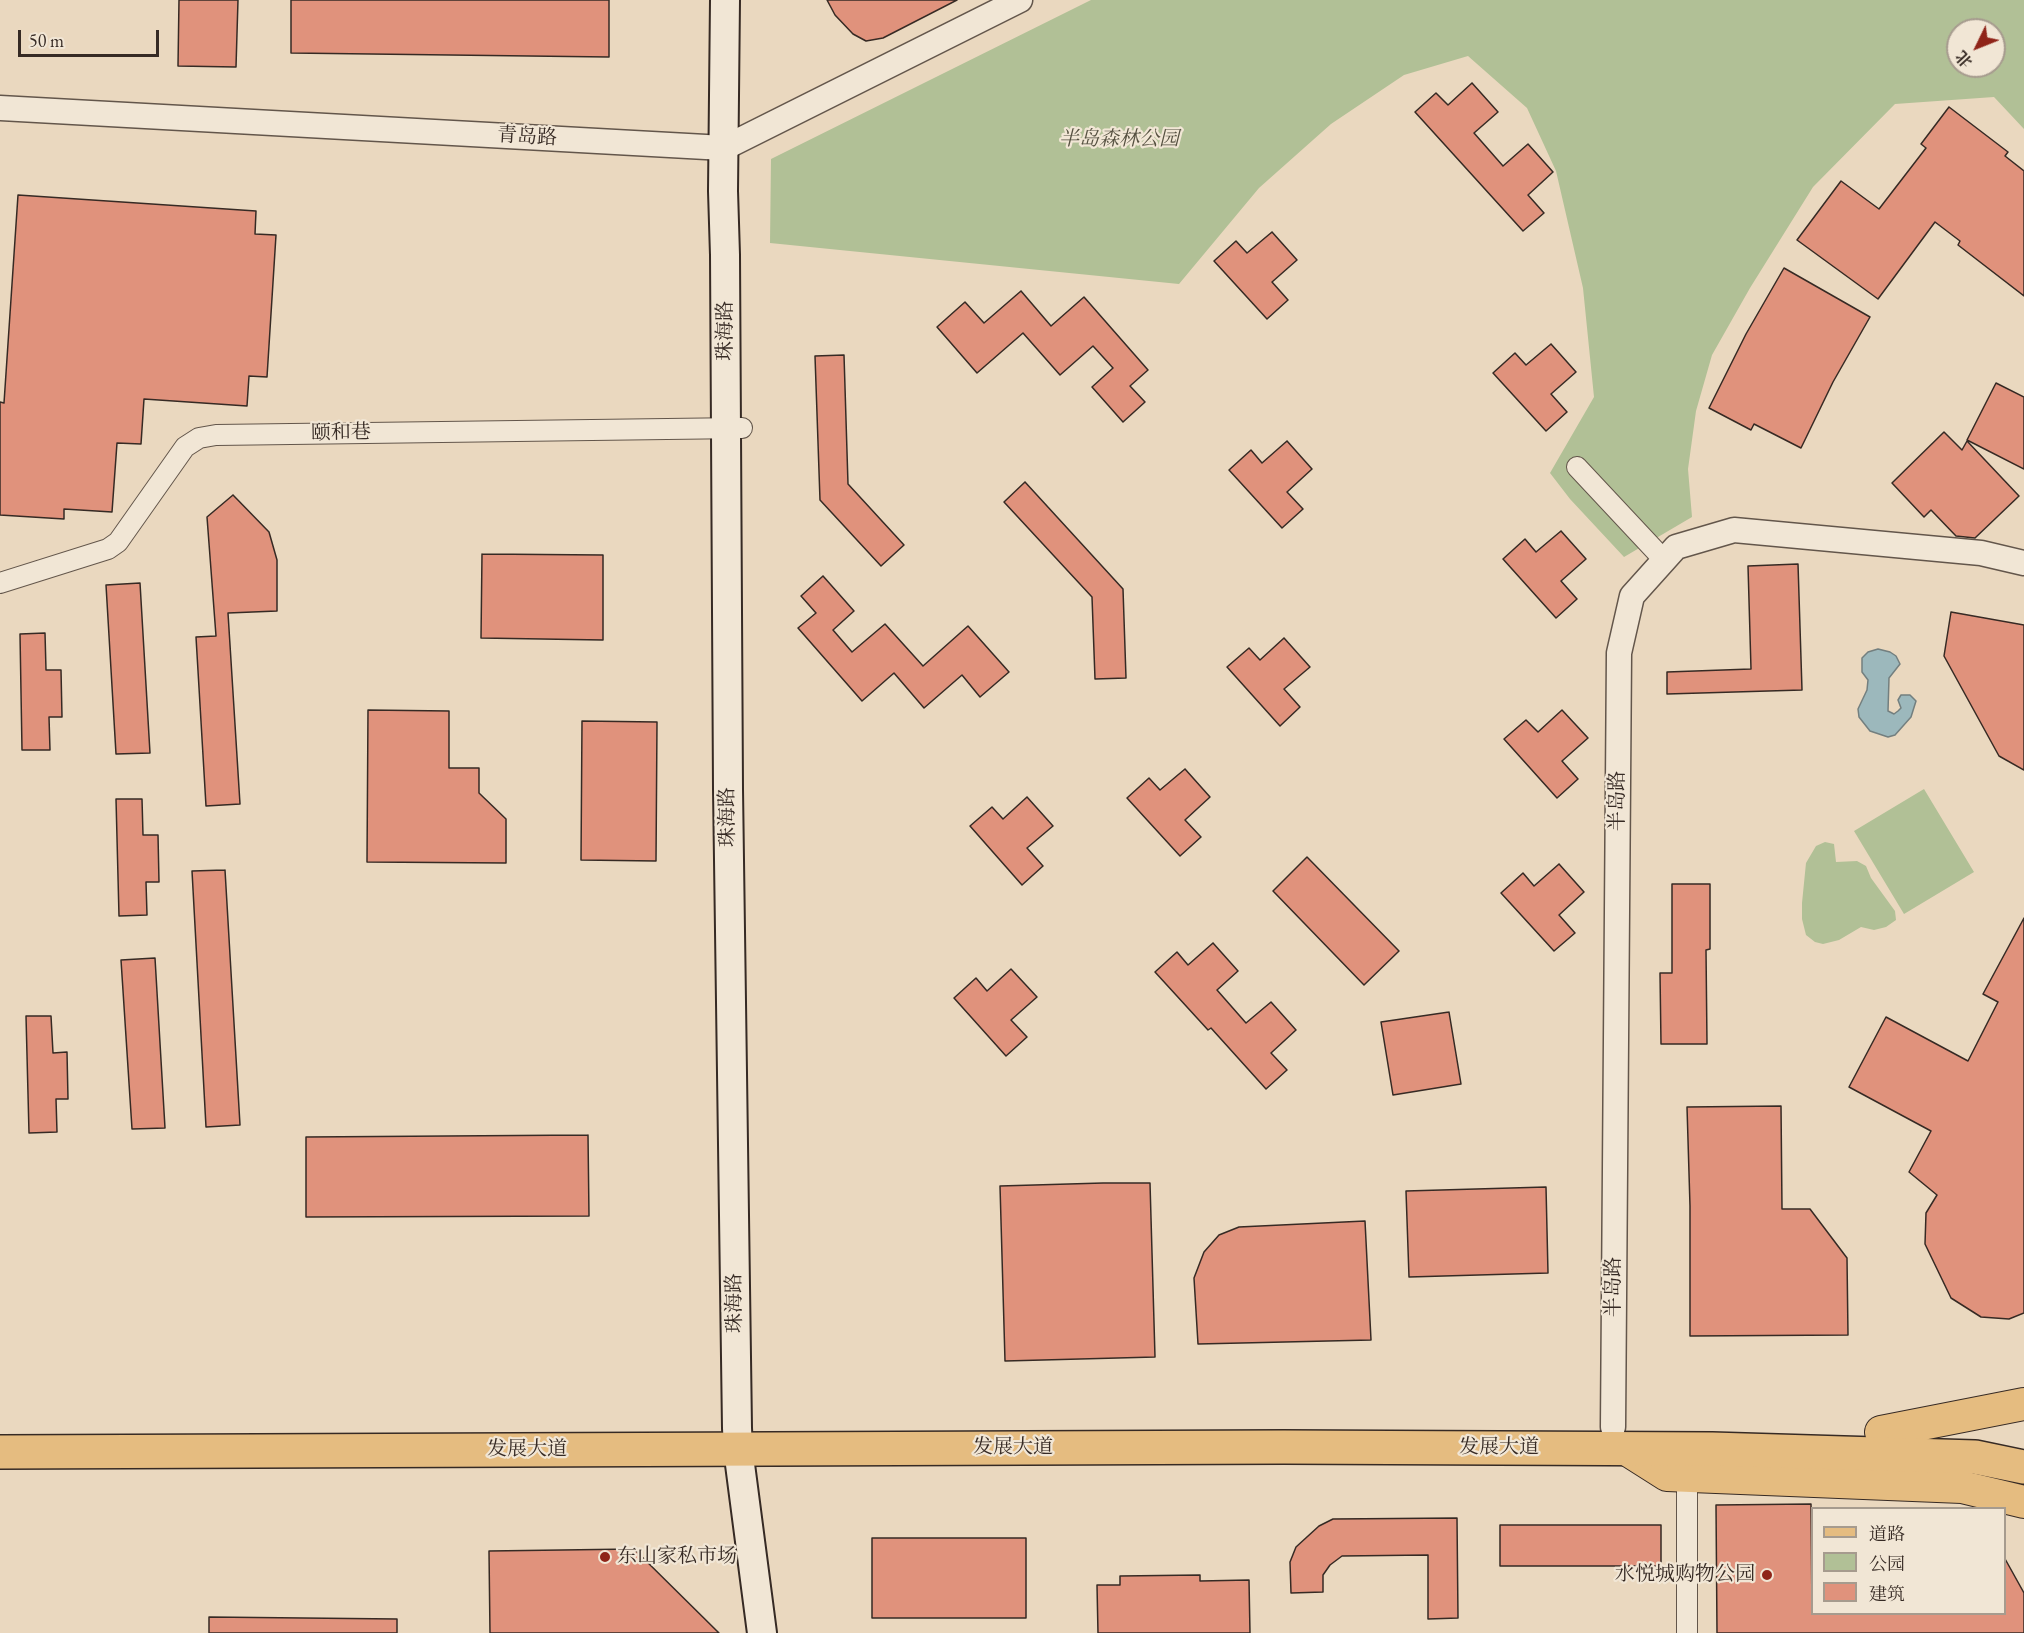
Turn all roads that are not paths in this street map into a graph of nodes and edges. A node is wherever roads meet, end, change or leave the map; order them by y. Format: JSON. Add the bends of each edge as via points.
{"nodes":[{"id":1,"x":725,"y":0,"type":"edge"},
{"id":2,"x":745,"y":0,"type":"edge"},
{"id":3,"x":1020,"y":0,"type":"edge"},
{"id":4,"x":0,"y":108,"type":"edge"},
{"id":5,"x":733,"y":143,"type":"junction"},
{"id":6,"x":734,"y":428,"type":"junction"},
{"id":7,"x":1577,"y":467,"type":"dead end"},
{"id":8,"x":1664,"y":560,"type":"junction"},
{"id":9,"x":2023,"y":561,"type":"edge"},
{"id":10,"x":0,"y":583,"type":"edge"},
{"id":11,"x":2024,"y":1404,"type":"edge"},
{"id":12,"x":0,"y":1430,"type":"edge"},
{"id":13,"x":1881,"y":1432,"type":"junction"},
{"id":14,"x":743,"y":1438,"type":"junction"},
{"id":15,"x":1620,"y":1438,"type":"junction"},
{"id":16,"x":2024,"y":1444,"type":"edge"},
{"id":17,"x":0,"y":1452,"type":"edge"},
{"id":18,"x":2024,"y":1467,"type":"edge"},
{"id":19,"x":1687,"y":1476,"type":"junction"},
{"id":20,"x":2024,"y":1502,"type":"edge"},
{"id":21,"x":762,"y":1633,"type":"edge"},
{"id":22,"x":773,"y":1633,"type":"edge"},
{"id":23,"x":1687,"y":1633,"type":"edge"}],
"edges":[{"from":1,"to":5,"type":"main road","name":"珠海路"},
{"from":2,"to":5,"type":"main road","name":"珠海路"},
{"from":3,"to":5,"type":"street","name":"青岛路"},
{"from":4,"to":5,"type":"street","name":"青岛路"},
{"from":5,"to":6,"type":"main road","name":"珠海路"},
{"from":6,"to":10,"type":"street","name":"颐和巷","via":[[199,438],[185,447],[118,542],[108,549]]},
{"from":6,"to":14,"type":"main road","name":"珠海路","via":[[742,787]]},
{"from":7,"to":8,"type":"street"},
{"from":8,"to":9,"type":"street","name":"半岛路","via":[[1676,547],[1734,530],[1981,553]]},
{"from":8,"to":15,"type":"street","name":"半岛路","via":[[1632,596],[1619,653]]},
{"from":11,"to":13,"type":"main road"},
{"from":12,"to":14,"type":"highway","name":"发展大道"},
{"from":13,"to":15,"type":"highway","name":"发展大道"},
{"from":13,"to":16,"type":"highway","name":"发展大道","via":[[1978,1436]]},
{"from":14,"to":15,"type":"highway","name":"发展大道","via":[[1260,1447]]},
{"from":14,"to":17,"type":"highway","name":"发展大道"},
{"from":14,"to":21,"type":"main road","name":"珠海路"},
{"from":14,"to":22,"type":"main road","name":"珠海路"},
{"from":15,"to":18,"type":"highway","name":"发展大道","via":[[1975,1457]]},
{"from":15,"to":19,"type":"main road","via":[[1667,1475]]},
{"from":19,"to":20,"type":"main road","via":[[1962,1487]]},
{"from":19,"to":23,"type":"street"}]}
